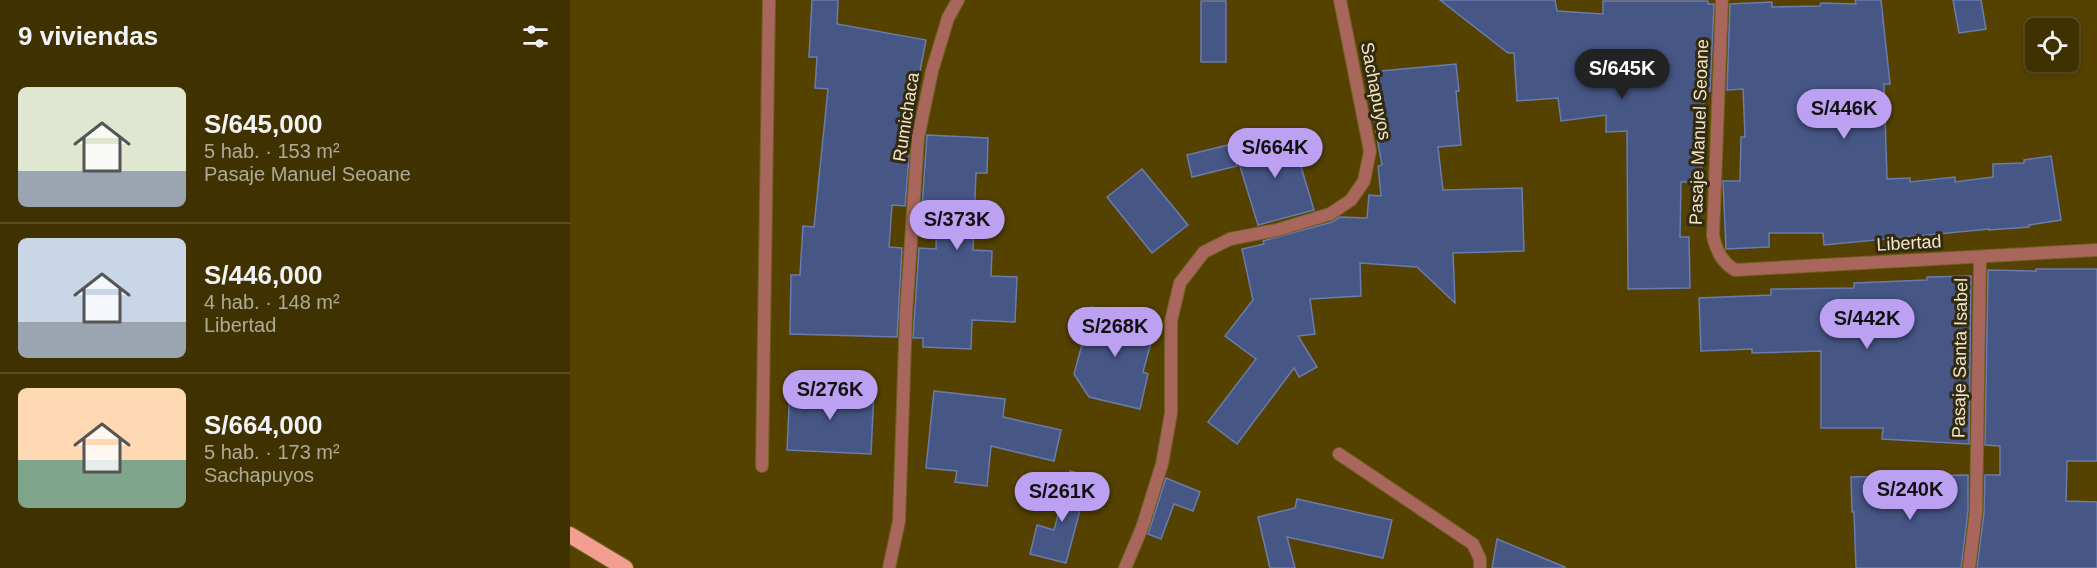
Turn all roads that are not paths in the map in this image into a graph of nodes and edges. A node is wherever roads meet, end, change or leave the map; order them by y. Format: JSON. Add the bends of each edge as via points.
{"nodes":[{"id":1,"x":769,"y":0,"type":"edge"},
{"id":2,"x":958,"y":0,"type":"edge"},
{"id":3,"x":1340,"y":0,"type":"edge"},
{"id":4,"x":1722,"y":0,"type":"edge"},
{"id":5,"x":2097,"y":250,"type":"edge"},
{"id":6,"x":1980,"y":257,"type":"junction"},
{"id":7,"x":1724,"y":263,"type":"joint"},
{"id":8,"x":1339,"y":454,"type":"dead end"},
{"id":9,"x":762,"y":466,"type":"dead end"},
{"id":10,"x":570,"y":535,"type":"edge"},
{"id":11,"x":625,"y":568,"type":"edge"},
{"id":12,"x":889,"y":568,"type":"edge"},
{"id":13,"x":1125,"y":568,"type":"edge"},
{"id":14,"x":1480,"y":568,"type":"edge"},
{"id":15,"x":1969,"y":568,"type":"edge"}],
"edges":[{"from":1,"to":9,"type":"street"},
{"from":2,"to":12,"type":"street","name":"Rumichaca","via":[[948,18],[932,71],[918,138],[898,520]]},
{"from":3,"to":13,"type":"street","name":"Sachapuyos","via":[[1370,151],[1364,181],[1351,200],[1330,214],[1230,239],[1204,252],[1180,284],[1171,321],[1171,413],[1162,464]]},
{"from":4,"to":7,"type":"street","name":"Pasaje Manuel Seoane","via":[[1713,236]]},
{"from":5,"to":6,"type":"street","name":"Libertad"},
{"from":6,"to":7,"type":"street","name":"Libertad","via":[[1735,270]]},
{"from":6,"to":15,"type":"street","name":"Pasaje Santa Isabel","via":[[1976,512]]},
{"from":8,"to":14,"type":"street","via":[[1473,544]]},
{"from":10,"to":11,"type":"highway"}]}
